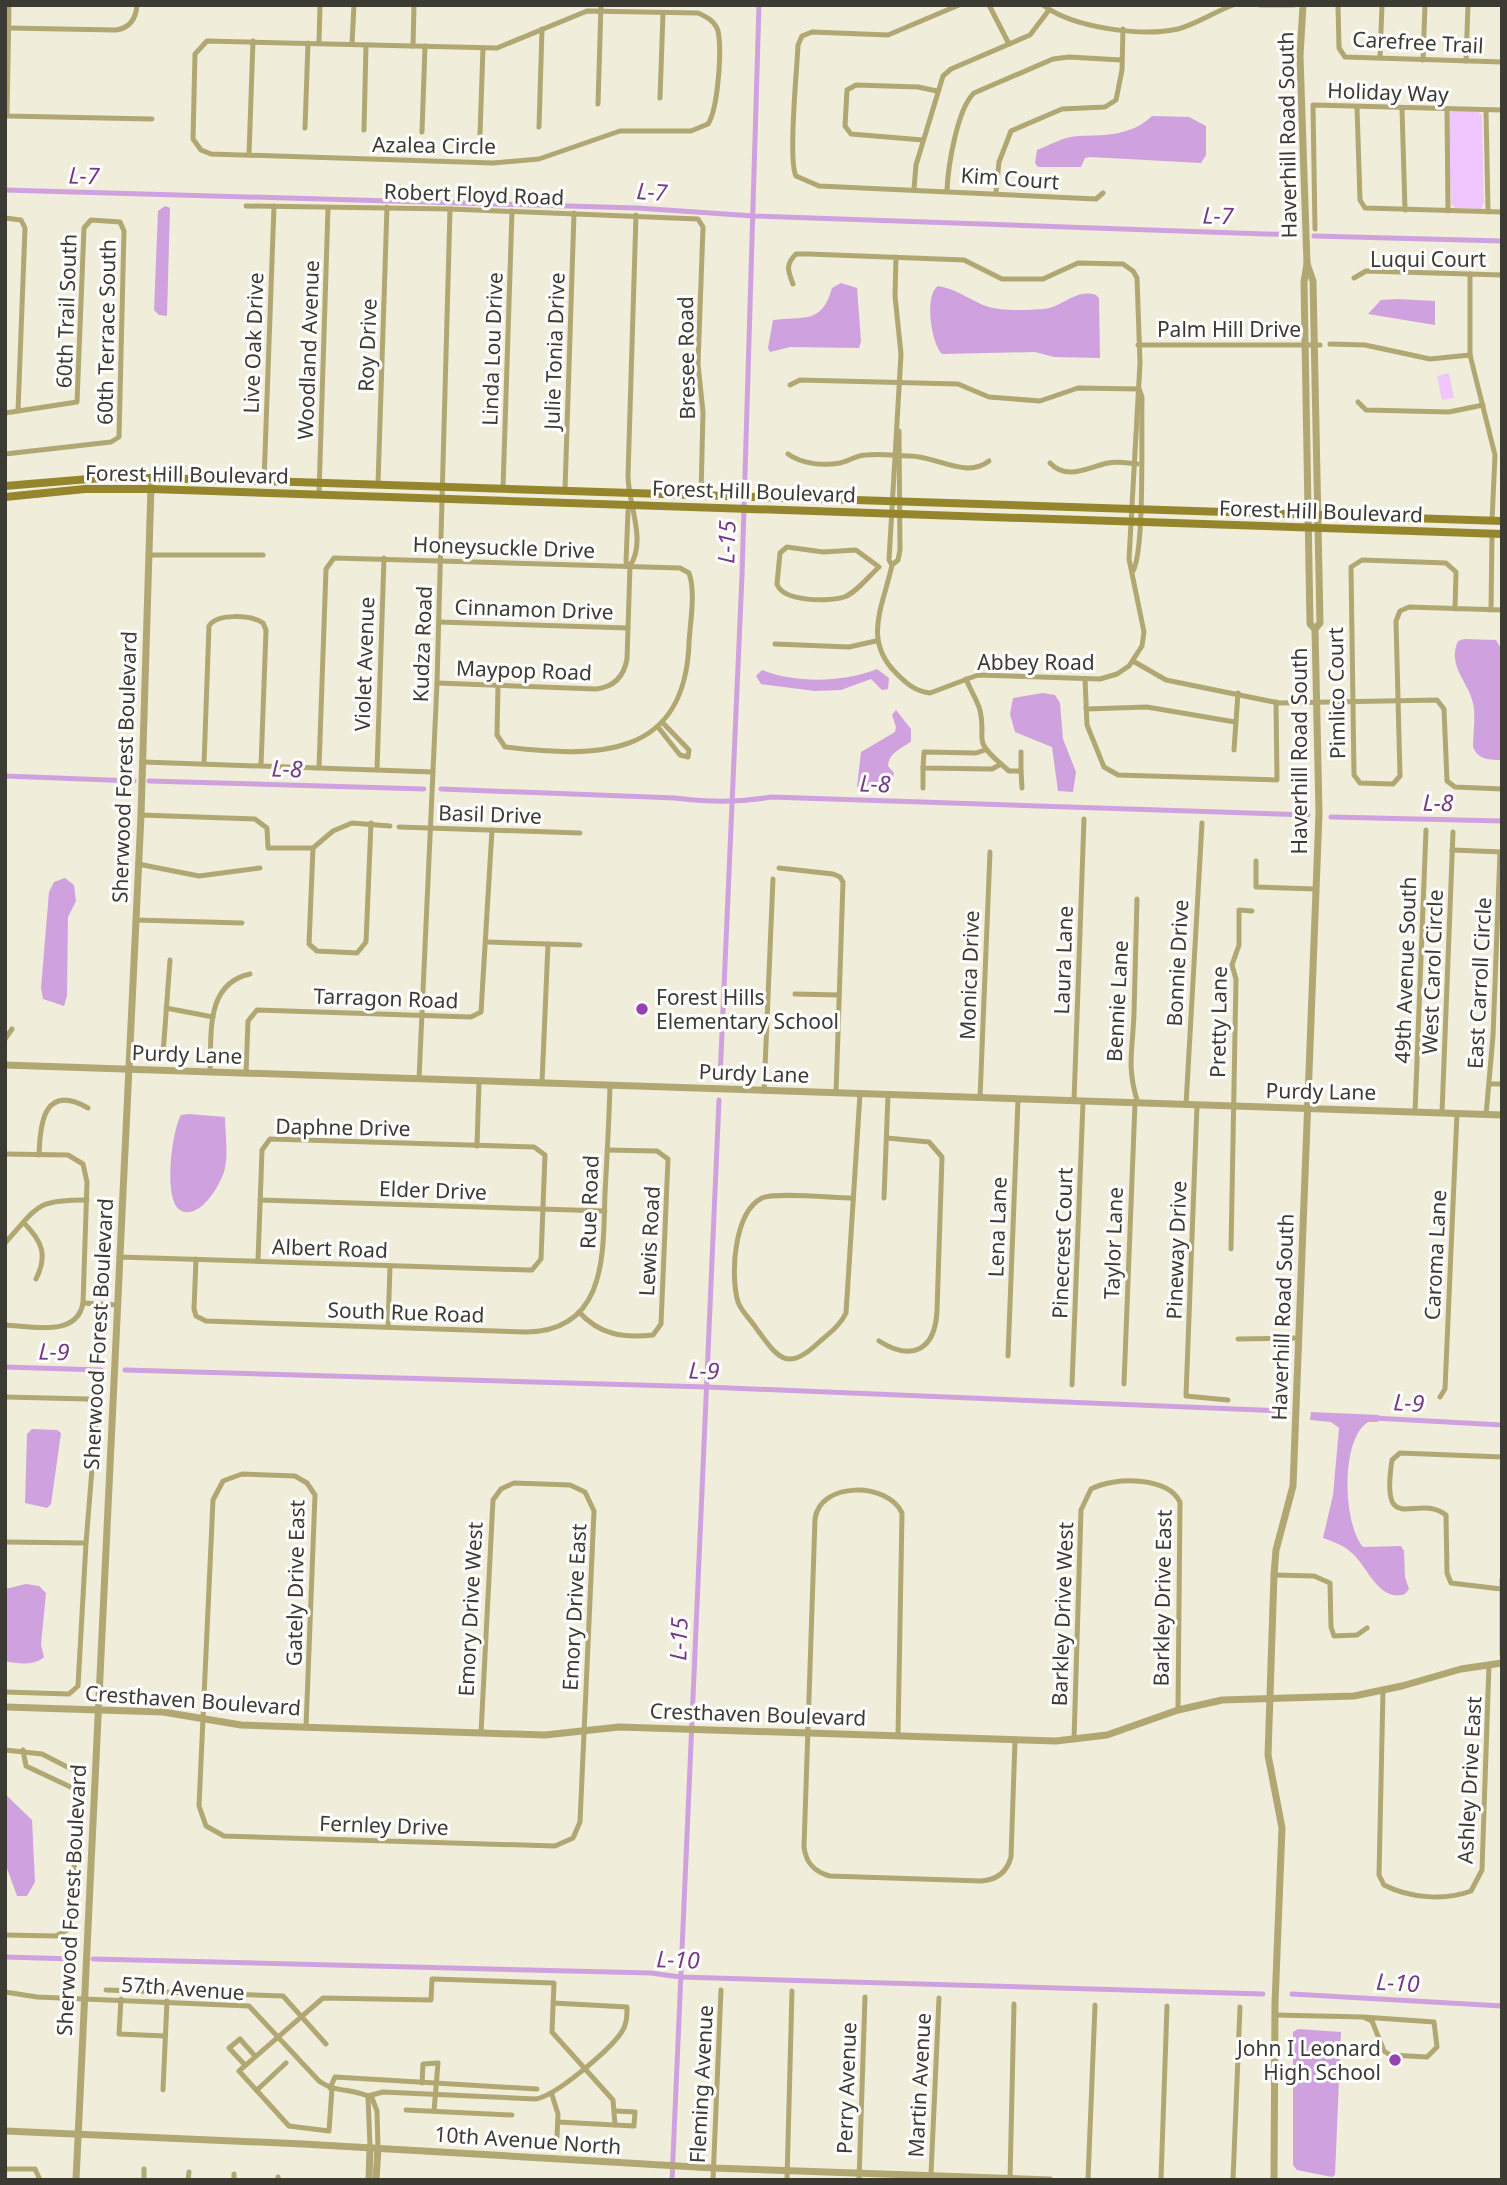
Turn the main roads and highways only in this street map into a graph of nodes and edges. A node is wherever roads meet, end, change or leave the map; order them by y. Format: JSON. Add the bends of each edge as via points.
{"nodes":[{"id":1,"x":5,"y":486,"type":"edge"},
{"id":2,"x":5,"y":497,"type":"edge"},
{"id":3,"x":1499,"y":523,"type":"edge"},
{"id":4,"x":1464,"y":533,"type":"junction"},
{"id":5,"x":1492,"y":534,"type":"junction"},
{"id":6,"x":1502,"y":534,"type":"edge"}],
"edges":[{"from":1,"to":3,"type":"main road","name":"Forest Hill Boulevard","via":[[84,478],[319,482]]},
{"from":2,"to":4,"type":"main road","name":"Forest Hill Boulevard","via":[[85,489],[319,493]]},
{"from":3,"to":4,"type":"main road"},
{"from":3,"to":5,"type":"main road"},
{"from":4,"to":5,"type":"main road","name":"Forest Hill Boulevard"},
{"from":5,"to":6,"type":"main road","name":"Forest Hill Boulevard"}]}
